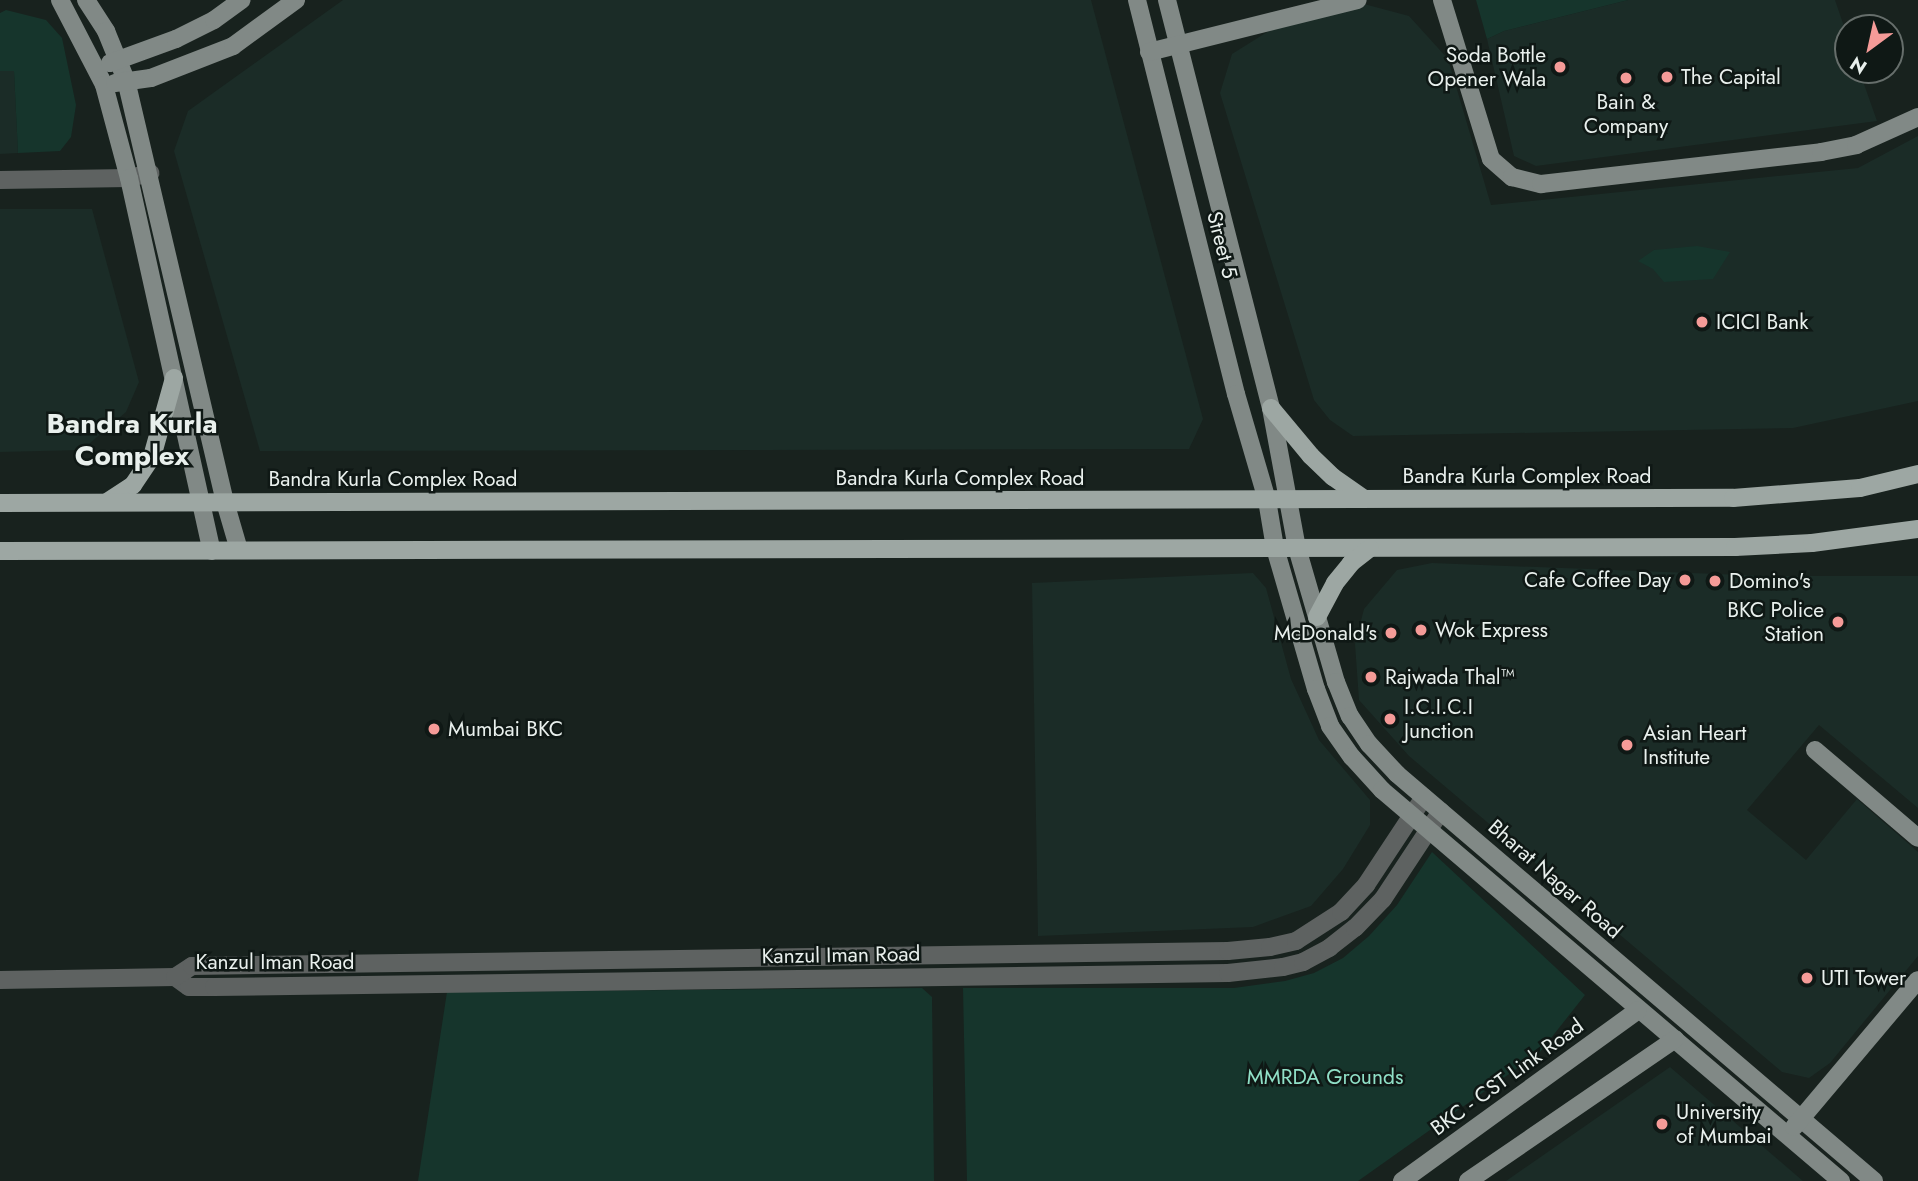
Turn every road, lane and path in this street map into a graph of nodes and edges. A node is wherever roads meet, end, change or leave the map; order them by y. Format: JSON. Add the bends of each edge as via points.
{"nodes":[{"id":1,"x":60,"y":0,"type":"edge"},
{"id":2,"x":86,"y":0,"type":"edge"},
{"id":3,"x":242,"y":0,"type":"edge"},
{"id":4,"x":296,"y":0,"type":"edge"},
{"id":5,"x":1137,"y":0,"type":"edge"},
{"id":6,"x":1167,"y":0,"type":"edge"},
{"id":7,"x":1358,"y":0,"type":"edge"},
{"id":8,"x":1442,"y":0,"type":"edge"},
{"id":9,"x":1178,"y":45,"type":"junction"},
{"id":10,"x":1149,"y":52,"type":"junction"},
{"id":11,"x":119,"y":61,"type":"junction"},
{"id":12,"x":95,"y":66,"type":"junction"},
{"id":13,"x":126,"y":80,"type":"junction"},
{"id":14,"x":104,"y":85,"type":"junction"},
{"id":15,"x":1918,"y":117,"type":"edge"},
{"id":16,"x":149,"y":173,"type":"junction"},
{"id":17,"x":129,"y":178,"type":"junction"},
{"id":18,"x":0,"y":180,"type":"edge"},
{"id":19,"x":174,"y":379,"type":"junction"},
{"id":20,"x":1271,"y":408,"type":"junction"},
{"id":21,"x":1918,"y":474,"type":"edge"},
{"id":22,"x":1364,"y":499,"type":"junction"},
{"id":23,"x":1268,"y":500,"type":"junction"},
{"id":24,"x":1289,"y":500,"type":"junction"},
{"id":25,"x":107,"y":502,"type":"junction"},
{"id":26,"x":202,"y":502,"type":"junction"},
{"id":27,"x":225,"y":502,"type":"junction"},
{"id":28,"x":0,"y":503,"type":"edge"},
{"id":29,"x":1918,"y":529,"type":"edge"},
{"id":30,"x":1275,"y":548,"type":"junction"},
{"id":31,"x":1297,"y":548,"type":"junction"},
{"id":32,"x":1370,"y":548,"type":"junction"},
{"id":33,"x":239,"y":550,"type":"junction"},
{"id":34,"x":0,"y":551,"type":"edge"},
{"id":35,"x":212,"y":551,"type":"junction"},
{"id":36,"x":1317,"y":617,"type":"junction"},
{"id":37,"x":1815,"y":750,"type":"dead end"},
{"id":38,"x":1424,"y":797,"type":"junction"},
{"id":39,"x":1441,"y":811,"type":"junction"},
{"id":40,"x":1413,"y":816,"type":"junction"},
{"id":41,"x":1429,"y":830,"type":"junction"},
{"id":42,"x":1918,"y":838,"type":"edge"},
{"id":43,"x":175,"y":977,"type":"junction"},
{"id":44,"x":0,"y":980,"type":"edge"},
{"id":45,"x":1918,"y":980,"type":"edge"},
{"id":46,"x":1639,"y":1010,"type":"junction"},
{"id":47,"x":1675,"y":1040,"type":"junction"},
{"id":48,"x":1801,"y":1119,"type":"junction"},
{"id":49,"x":1787,"y":1135,"type":"junction"},
{"id":50,"x":1402,"y":1181,"type":"edge"},
{"id":51,"x":1468,"y":1181,"type":"edge"},
{"id":52,"x":1840,"y":1181,"type":"edge"},
{"id":53,"x":1874,"y":1181,"type":"edge"}],
"edges":[{"from":1,"to":12,"type":"street"},
{"from":2,"to":11,"type":"street"},
{"from":3,"to":11,"type":"street","via":[[186,35]]},
{"from":4,"to":13,"type":"street","via":[[233,47],[161,74]]},
{"from":5,"to":10,"type":"street","name":"Street 5"},
{"from":6,"to":9,"type":"street","name":"Street 5"},
{"from":7,"to":9,"type":"street"},
{"from":8,"to":15,"type":"street","via":[[1491,159],[1512,177],[1541,184],[1821,152],[1856,145]]},
{"from":9,"to":10,"type":"street"},
{"from":9,"to":20,"type":"street","name":"Street 5"},
{"from":10,"to":23,"type":"street","name":"Street 5","via":[[1236,394]]},
{"from":11,"to":12,"type":"street"},
{"from":11,"to":13,"type":"street"},
{"from":12,"to":14,"type":"street"},
{"from":13,"to":14,"type":"street"},
{"from":13,"to":16,"type":"street"},
{"from":14,"to":17,"type":"street"},
{"from":16,"to":17,"type":"street"},
{"from":16,"to":27,"type":"street"},
{"from":17,"to":18,"type":"street"},
{"from":17,"to":19,"type":"street"},
{"from":19,"to":25,"type":"main road","via":[[152,457],[133,485]]},
{"from":19,"to":26,"type":"street"},
{"from":20,"to":22,"type":"main road","via":[[1311,456]]},
{"from":20,"to":24,"type":"street","name":"Street 5"},
{"from":21,"to":22,"type":"main road","name":"Bandra Kurla Complex Road","via":[[1821,493],[1733,499]]},
{"from":22,"to":24,"type":"main road","name":"Bandra Kurla Complex Road"},
{"from":23,"to":24,"type":"main road","name":"Bandra Kurla Complex Road"},
{"from":23,"to":27,"type":"main road","name":"Bandra Kurla Complex Road"},
{"from":23,"to":30,"type":"street","name":"Street 5"},
{"from":24,"to":31,"type":"street","name":"Street 5"},
{"from":25,"to":26,"type":"main road","name":"Bandra Kurla Complex Road"},
{"from":25,"to":28,"type":"main road","name":"Bandra Kurla Complex Road"},
{"from":26,"to":27,"type":"main road","name":"Bandra Kurla Complex Road"},
{"from":26,"to":35,"type":"street"},
{"from":27,"to":33,"type":"street"},
{"from":29,"to":32,"type":"main road","via":[[1737,547]]},
{"from":30,"to":31,"type":"main road"},
{"from":30,"to":33,"type":"main road"},
{"from":30,"to":40,"type":"street","via":[[1330,726],[1352,757]]},
{"from":31,"to":32,"type":"main road"},
{"from":31,"to":36,"type":"street","name":"Bharat Nagar Road"},
{"from":32,"to":36,"type":"main road","via":[[1350,563]]},
{"from":33,"to":35,"type":"main road"},
{"from":34,"to":35,"type":"main road"},
{"from":36,"to":38,"type":"street","name":"Bharat Nagar Road","via":[[1350,716],[1368,744]]},
{"from":37,"to":42,"type":"street"},
{"from":38,"to":39,"type":"street","name":"Bharat Nagar Road"},
{"from":38,"to":40,"type":"street","name":"Kanzul Iman Road"},
{"from":39,"to":41,"type":"street","name":"Kanzul Iman Road"},
{"from":39,"to":48,"type":"street","name":"Bharat Nagar Road"},
{"from":40,"to":41,"type":"street"},
{"from":40,"to":43,"type":"street","name":"Kanzul Iman Road","via":[[1366,885],[1341,912],[1296,941],[1270,947],[192,966]]},
{"from":41,"to":43,"type":"street","name":"Kanzul Iman Road","via":[[1382,899],[1356,928],[1303,962],[1283,967],[1228,973],[214,987],[189,987]]},
{"from":41,"to":46,"type":"street"},
{"from":43,"to":44,"type":"street","name":"Kanzul Iman Road"},
{"from":45,"to":48,"type":"street"},
{"from":46,"to":47,"type":"street"},
{"from":46,"to":50,"type":"street","name":"BKC - CST Link Road"},
{"from":47,"to":49,"type":"street"},
{"from":47,"to":51,"type":"street"},
{"from":48,"to":49,"type":"street"},
{"from":48,"to":53,"type":"street","name":"Bharat Nagar Road"},
{"from":49,"to":52,"type":"street"}]}
